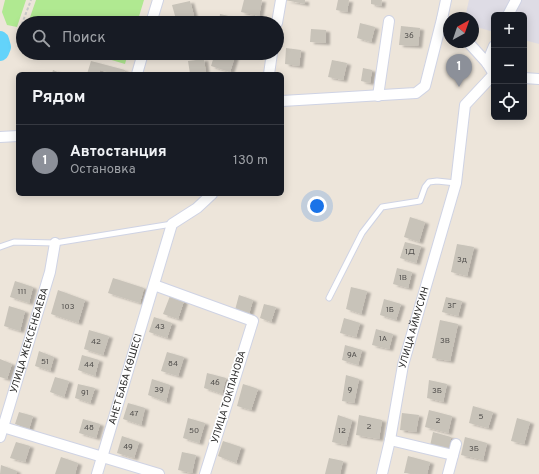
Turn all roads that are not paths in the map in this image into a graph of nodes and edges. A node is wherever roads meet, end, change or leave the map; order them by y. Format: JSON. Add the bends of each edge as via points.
{"nodes":[{"id":1,"x":158,"y":0,"type":"edge"},
{"id":2,"x":281,"y":0,"type":"edge"},
{"id":3,"x":446,"y":0,"type":"edge"},
{"id":4,"x":516,"y":0,"type":"edge"},
{"id":5,"x":446,"y":12,"type":"edge"},
{"id":6,"x":510,"y":12,"type":"edge"},
{"id":7,"x":153,"y":16,"type":"edge"},
{"id":8,"x":278,"y":16,"type":"edge"},
{"id":9,"x":389,"y":21,"type":"dead end"},
{"id":10,"x":443,"y":31,"type":"edge"},
{"id":11,"x":473,"y":48,"type":"edge"},
{"id":12,"x":493,"y":48,"type":"edge"},
{"id":13,"x":141,"y":60,"type":"edge"},
{"id":14,"x":271,"y":60,"type":"edge"},
{"id":15,"x":487,"y":63,"type":"junction"},
{"id":16,"x":491,"y":69,"type":"edge"},
{"id":17,"x":138,"y":72,"type":"edge"},
{"id":18,"x":269,"y":72,"type":"edge"},
{"id":19,"x":491,"y":77,"type":"edge"},
{"id":20,"x":527,"y":78,"type":"edge"},
{"id":21,"x":539,"y":80,"type":"edge"},
{"id":22,"x":378,"y":96,"type":"junction"},
{"id":23,"x":284,"y":101,"type":"edge"},
{"id":24,"x":16,"y":136,"type":"edge"},
{"id":25,"x":0,"y":137,"type":"edge"},
{"id":26,"x":456,"y":183,"type":"junction"},
{"id":27,"x":210,"y":196,"type":"edge"},
{"id":28,"x":172,"y":224,"type":"junction"},
{"id":29,"x":55,"y":243,"type":"junction"},
{"id":30,"x":0,"y":247,"type":"edge"},
{"id":31,"x":154,"y":285,"type":"junction"},
{"id":32,"x":329,"y":298,"type":"dead end"},
{"id":33,"x":3,"y":427,"type":"junction"},
{"id":34,"x":0,"y":437,"type":"edge"},
{"id":35,"x":390,"y":440,"type":"junction"},
{"id":36,"x":456,"y":444,"type":"dead end"},
{"id":37,"x":453,"y":455,"type":"junction"},
{"id":38,"x":102,"y":458,"type":"junction"},
{"id":39,"x":97,"y":474,"type":"edge"},
{"id":40,"x":159,"y":474,"type":"edge"},
{"id":41,"x":205,"y":474,"type":"edge"},
{"id":42,"x":382,"y":474,"type":"edge"},
{"id":43,"x":448,"y":474,"type":"edge"}],
"edges":[{"from":1,"to":7,"type":"street"},
{"from":2,"to":8,"type":"street"},
{"from":3,"to":5,"type":"street"},
{"from":4,"to":6,"type":"street"},
{"from":9,"to":22,"type":"street"},
{"from":10,"to":22,"type":"street","via":[[425,86],[421,90],[416,93]]},
{"from":11,"to":15,"type":"street"},
{"from":12,"to":15,"type":"street"},
{"from":13,"to":17,"type":"street"},
{"from":14,"to":18,"type":"street"},
{"from":15,"to":16,"type":"street"},
{"from":19,"to":26,"type":"street","name":"УЛИЦА АЙМУСИН","via":[[465,105]]},
{"from":20,"to":21,"type":"street"},
{"from":22,"to":23,"type":"street"},
{"from":24,"to":25,"type":"street"},
{"from":26,"to":32,"type":"lane","via":[[429,182],[420,201],[382,207],[362,233]]},
{"from":26,"to":35,"type":"street","name":"УЛИЦА АЙМУСИН","via":[[403,365]]},
{"from":27,"to":28,"type":"street","via":[[197,208]]},
{"from":28,"to":29,"type":"lane"},
{"from":28,"to":31,"type":"street","name":"АНЕТ БАБА КӨШЕСІ"},
{"from":29,"to":30,"type":"lane","via":[[14,242]]},
{"from":29,"to":33,"type":"street","name":"УЛИЦА ЖЕКСЕНБАЕВА","via":[[50,272]]},
{"from":31,"to":38,"type":"street","name":"АНЕТ БАБА КӨШЕСІ"},
{"from":31,"to":41,"type":"street","name":"УЛИЦА ТОКПАНОВА","via":[[253,320]]},
{"from":33,"to":34,"type":"street","name":"УЛИЦА ЖЕКСЕНБАЕВА"},
{"from":33,"to":38,"type":"street"},
{"from":35,"to":37,"type":"street"},
{"from":35,"to":42,"type":"street","name":"УЛИЦА АЙМУСИН"},
{"from":36,"to":37,"type":"street"},
{"from":37,"to":43,"type":"street"},
{"from":38,"to":39,"type":"street","name":"АНЕТ БАБА КӨШЕСІ"},
{"from":38,"to":40,"type":"street"}]}
